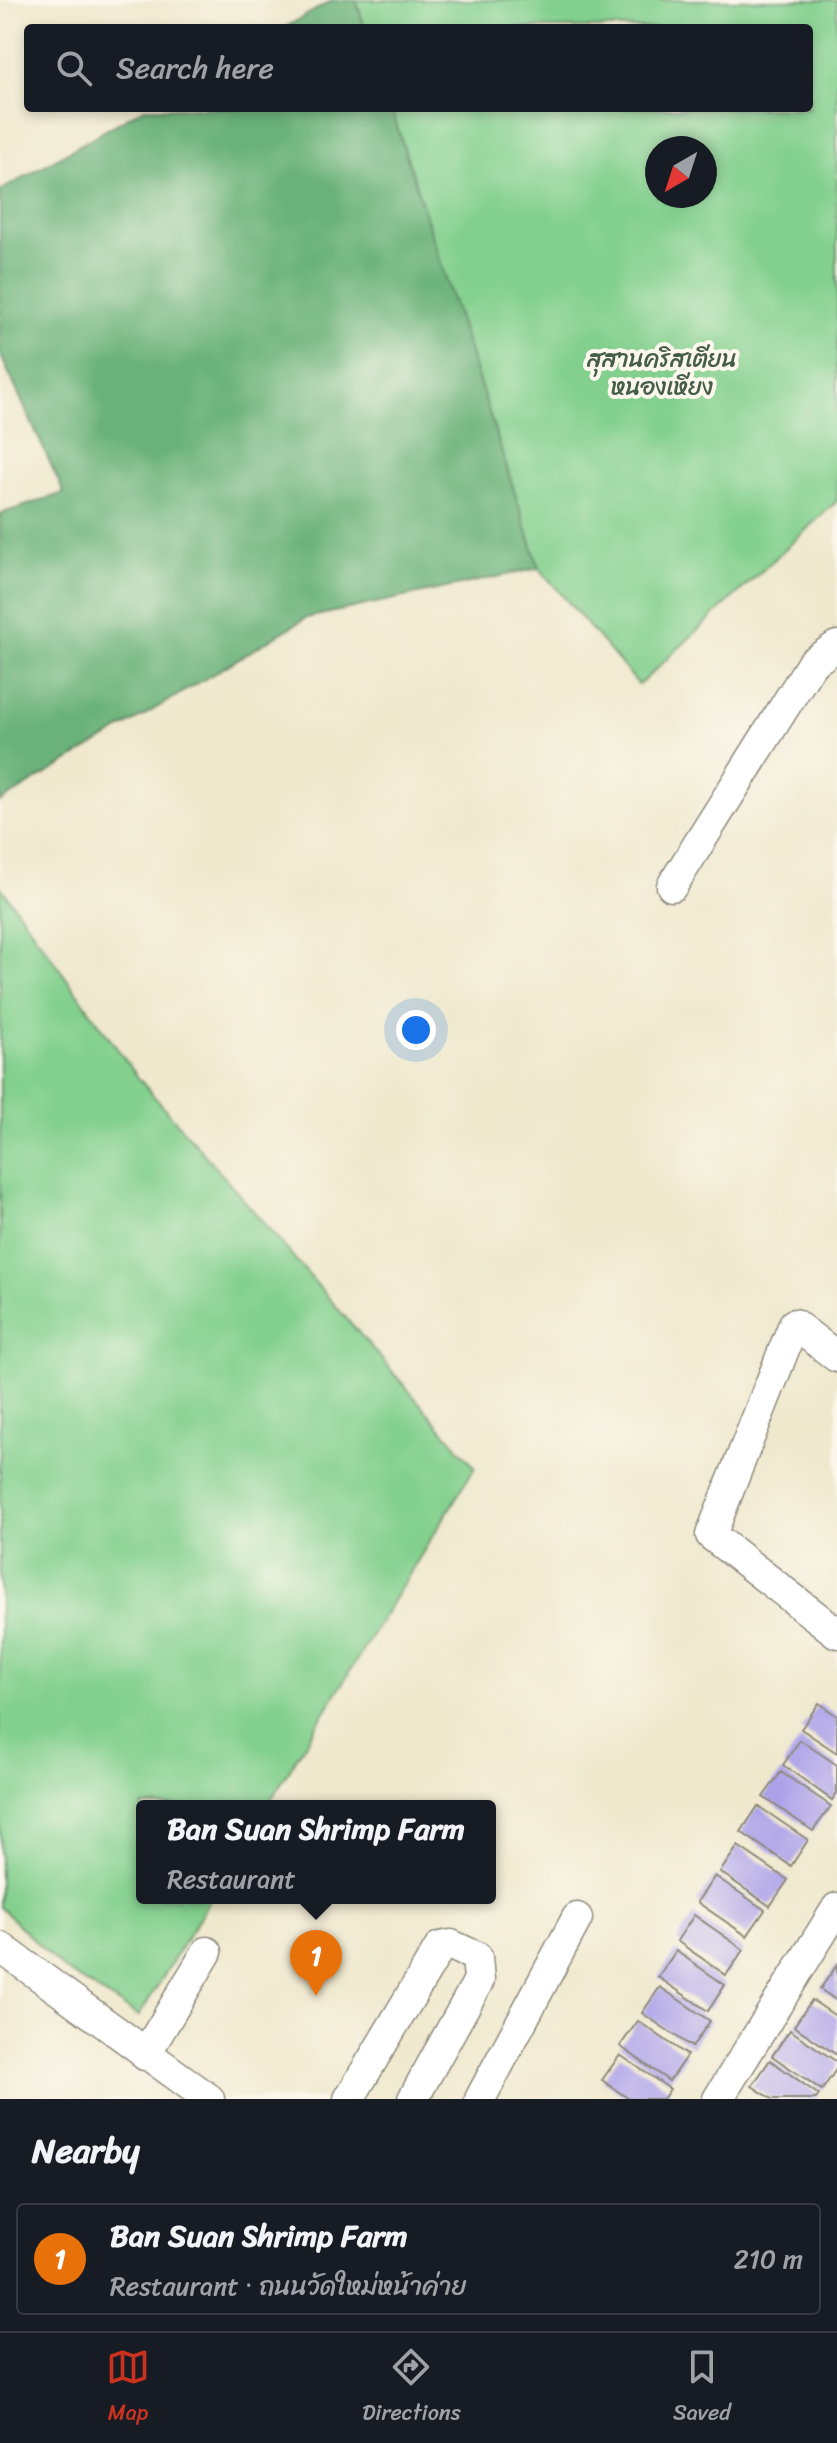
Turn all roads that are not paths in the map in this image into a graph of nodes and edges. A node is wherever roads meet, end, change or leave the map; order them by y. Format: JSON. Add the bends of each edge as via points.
{"nodes":[{"id":1,"x":837,"y":646,"type":"edge"},
{"id":2,"x":672,"y":886,"type":"dead end"},
{"id":3,"x":837,"y":1357,"type":"edge"},
{"id":4,"x":837,"y":1633,"type":"edge"},
{"id":5,"x":837,"y":1908,"type":"edge"},
{"id":6,"x":577,"y":1918,"type":"dead end"},
{"id":7,"x":0,"y":1947,"type":"edge"},
{"id":8,"x":207,"y":1952,"type":"dead end"},
{"id":9,"x":145,"y":2055,"type":"junction"},
{"id":10,"x":209,"y":2099,"type":"edge"},
{"id":11,"x":349,"y":2099,"type":"edge"},
{"id":12,"x":413,"y":2099,"type":"edge"},
{"id":13,"x":480,"y":2099,"type":"edge"},
{"id":14,"x":718,"y":2099,"type":"edge"}],
"edges":[{"from":1,"to":2,"type":"street","via":[[812,663]]},
{"from":3,"to":4,"type":"street","via":[[794,1324],[711,1535]]},
{"from":5,"to":14,"type":"street"},
{"from":6,"to":13,"type":"street"},
{"from":7,"to":9,"type":"street"},
{"from":8,"to":9,"type":"street"},
{"from":9,"to":10,"type":"street"},
{"from":11,"to":12,"type":"street","via":[[440,1947],[451,1945],[477,1957],[479,1980]]}]}
